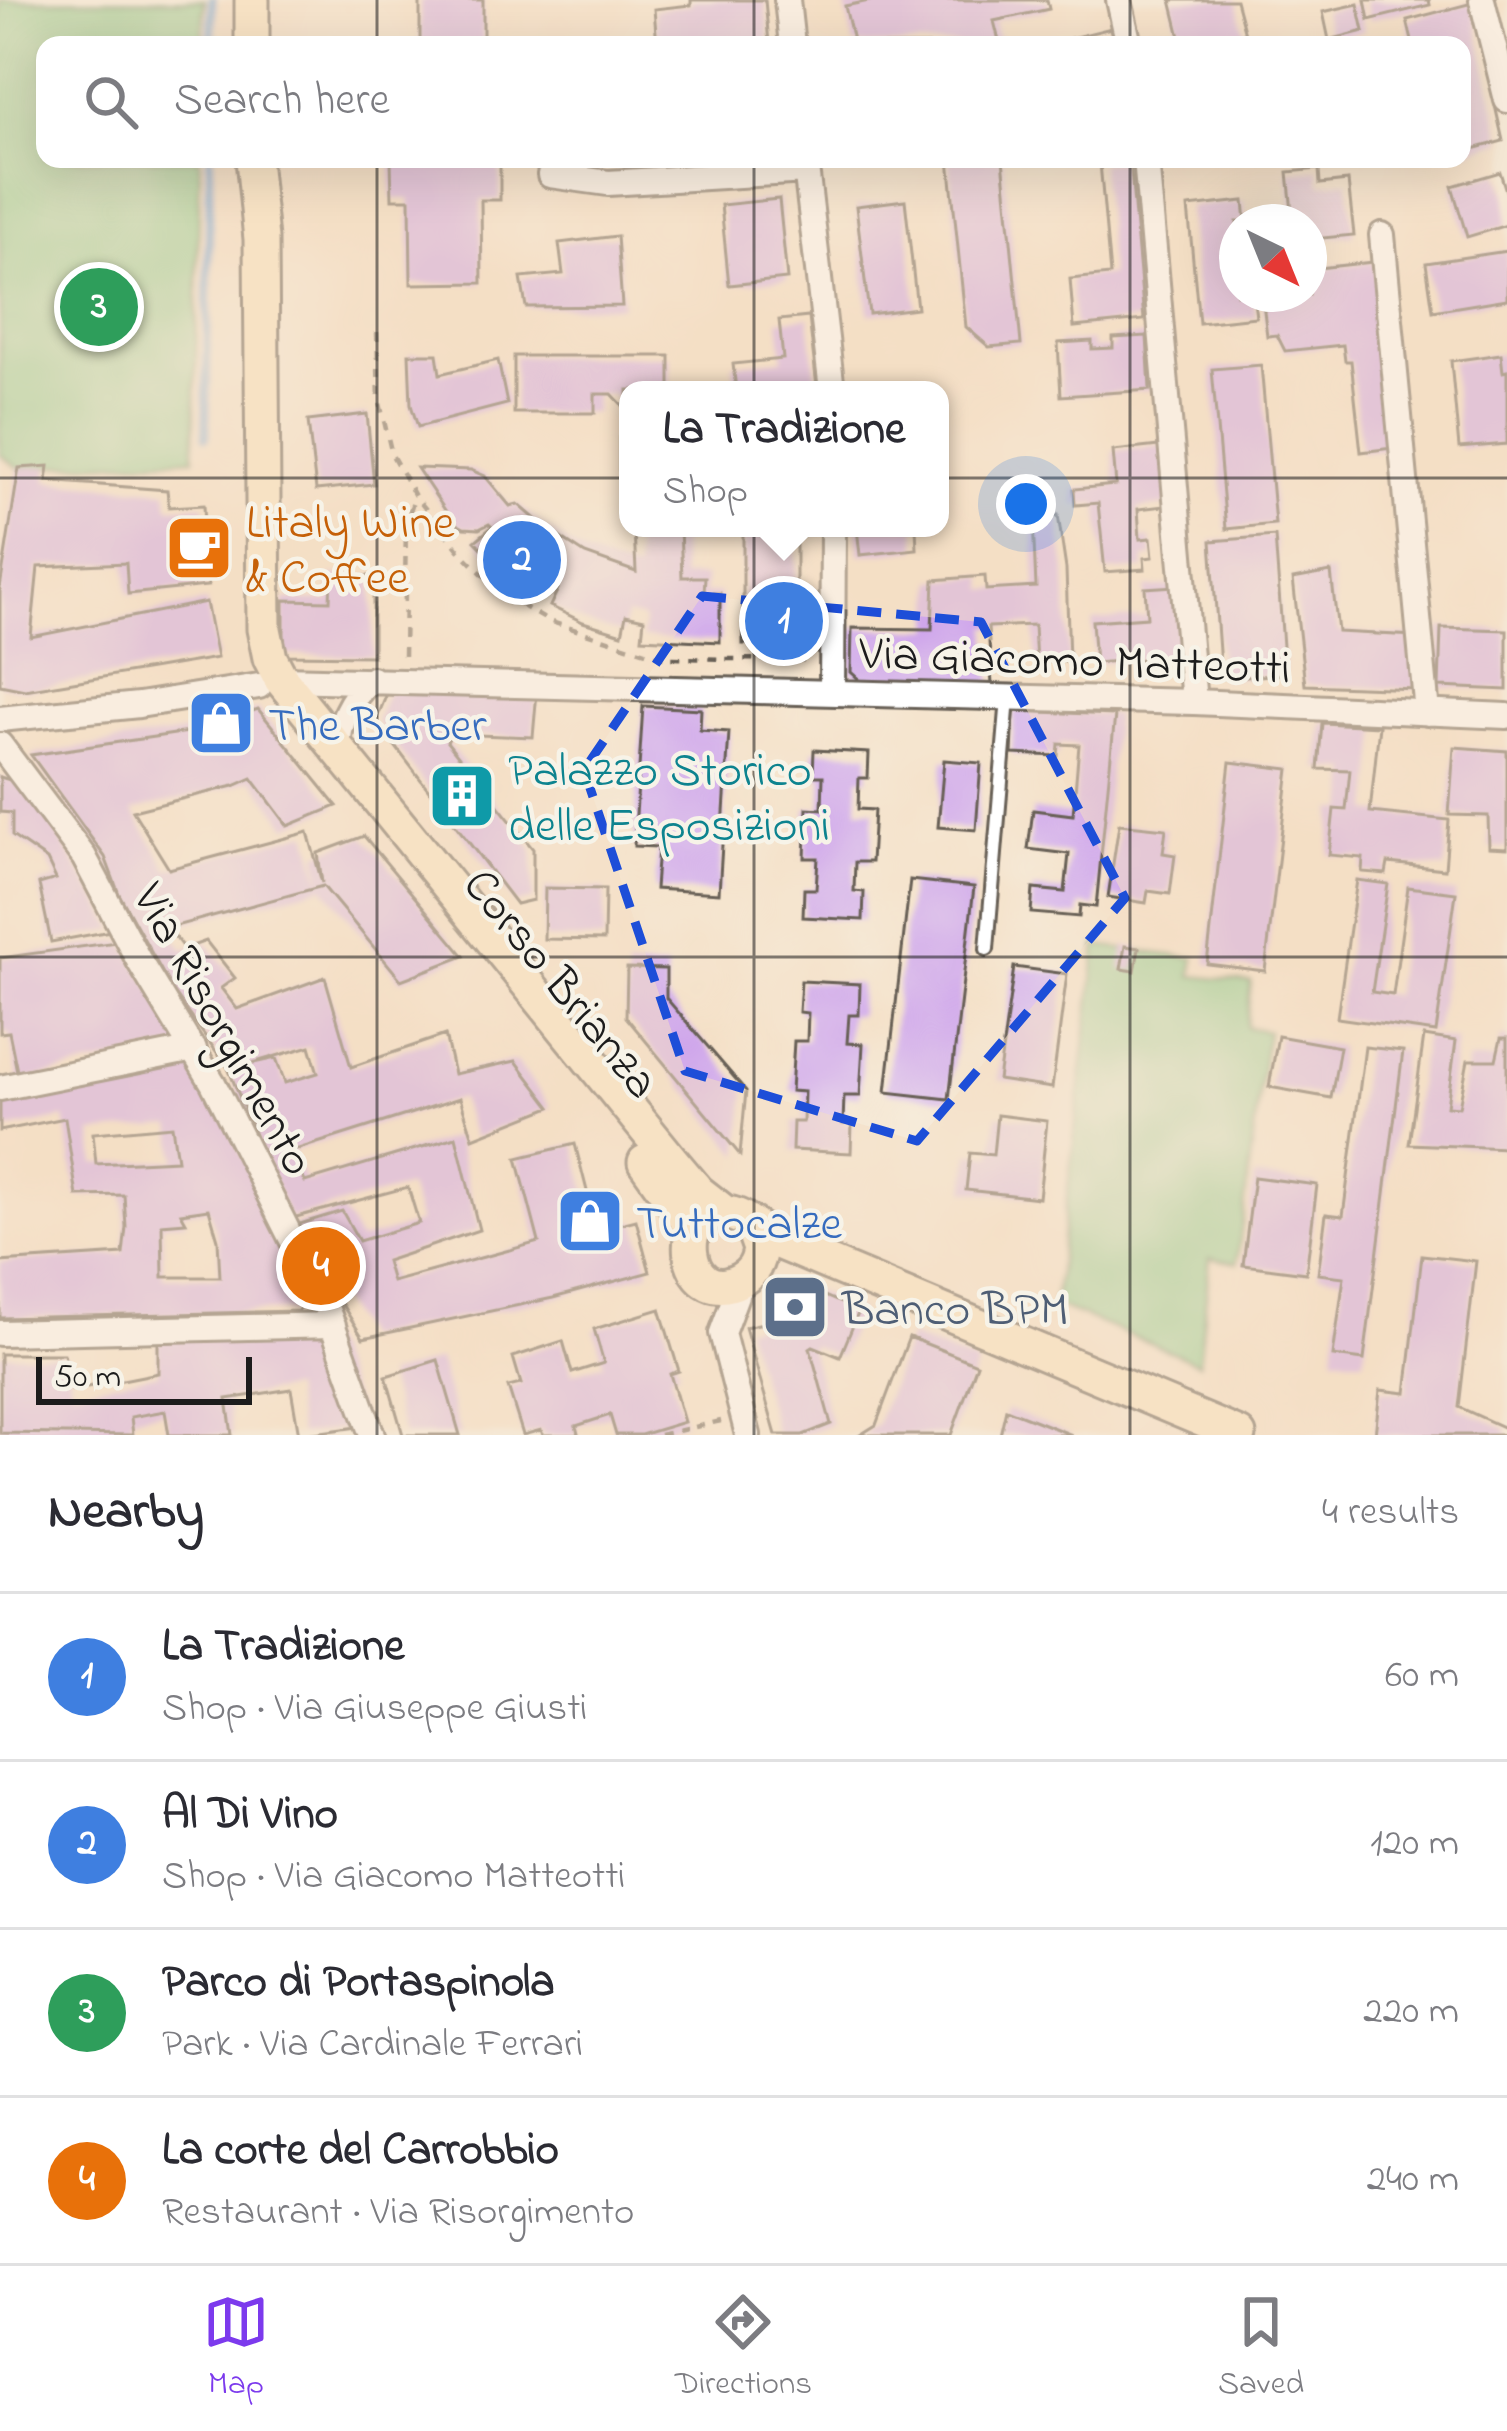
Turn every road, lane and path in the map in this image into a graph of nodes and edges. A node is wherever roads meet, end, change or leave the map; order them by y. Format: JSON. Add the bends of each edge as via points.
{"nodes":[{"id":1,"x":252,"y":0,"type":"edge"},
{"id":2,"x":787,"y":0,"type":"edge"},
{"id":3,"x":1119,"y":0,"type":"edge"},
{"id":4,"x":1480,"y":1,"type":"edge"},
{"id":5,"x":252,"y":36,"type":"edge"},
{"id":6,"x":791,"y":36,"type":"edge"},
{"id":7,"x":1127,"y":36,"type":"edge"},
{"id":8,"x":1507,"y":100,"type":"edge"},
{"id":9,"x":773,"y":168,"type":"edge"},
{"id":10,"x":806,"y":168,"type":"edge"},
{"id":11,"x":1147,"y":168,"type":"edge"},
{"id":12,"x":253,"y":174,"type":"edge"},
{"id":13,"x":550,"y":175,"type":"dead end"},
{"id":14,"x":1382,"y":235,"type":"dead end"},
{"id":15,"x":377,"y":332,"type":"dead end"},
{"id":16,"x":831,"y":381,"type":"edge"},
{"id":17,"x":415,"y":496,"type":"junction"},
{"id":18,"x":833,"y":537,"type":"edge"},
{"id":19,"x":832,"y":661,"type":"junction"},
{"id":20,"x":372,"y":679,"type":"junction"},
{"id":21,"x":404,"y":680,"type":"junction"},
{"id":22,"x":270,"y":683,"type":"junction"},
{"id":23,"x":832,"y":693,"type":"junction"},
{"id":24,"x":1008,"y":698,"type":"junction"},
{"id":25,"x":1194,"y":702,"type":"junction"},
{"id":26,"x":1427,"y":713,"type":"junction"},
{"id":27,"x":1507,"y":716,"type":"edge"},
{"id":28,"x":0,"y":719,"type":"edge"},
{"id":29,"x":0,"y":746,"type":"edge"},
{"id":30,"x":338,"y":752,"type":"junction"},
{"id":31,"x":987,"y":949,"type":"dead end"},
{"id":32,"x":194,"y":1049,"type":"junction"},
{"id":33,"x":0,"y":1088,"type":"edge"},
{"id":34,"x":738,"y":1220,"type":"junction"},
{"id":35,"x":694,"y":1231,"type":"junction"},
{"id":36,"x":830,"y":1262,"type":"junction"},
{"id":37,"x":747,"y":1276,"type":"junction"},
{"id":38,"x":333,"y":1325,"type":"junction"},
{"id":39,"x":0,"y":1333,"type":"edge"},
{"id":40,"x":746,"y":1426,"type":"edge"},
{"id":41,"x":1229,"y":1433,"type":"edge"},
{"id":42,"x":372,"y":1435,"type":"edge"},
{"id":43,"x":660,"y":1435,"type":"edge"}],
"edges":[{"from":1,"to":5,"type":"main road"},
{"from":2,"to":6,"type":"street"},
{"from":3,"to":7,"type":"street"},
{"from":4,"to":8,"type":"street"},
{"from":9,"to":13,"type":"street","via":[[608,183]]},
{"from":10,"to":16,"type":"street"},
{"from":11,"to":25,"type":"street"},
{"from":12,"to":22,"type":"main road"},
{"from":14,"to":26,"type":"street"},
{"from":15,"to":17,"type":"path","via":[[379,399],[392,455]]},
{"from":17,"to":19,"type":"path","via":[[501,592],[548,621],[664,658]]},
{"from":17,"to":21,"type":"path","via":[[406,523]]},
{"from":18,"to":19,"type":"street"},
{"from":19,"to":23,"type":"street"},
{"from":20,"to":21,"type":"street","name":"Via Giacomo Matteotti"},
{"from":20,"to":22,"type":"street","name":"Via Giacomo Matteotti"},
{"from":20,"to":30,"type":"street","via":[[344,715]]},
{"from":21,"to":23,"type":"street","name":"Via Giacomo Matteotti"},
{"from":22,"to":28,"type":"street","name":"Via Giacomo Matteotti"},
{"from":22,"to":30,"type":"main road","name":"Corso Brianza"},
{"from":22,"to":35,"type":"main road","name":"Corso Brianza"},
{"from":23,"to":24,"type":"street","name":"Via Giacomo Matteotti"},
{"from":24,"to":25,"type":"street","name":"Via Giacomo Matteotti"},
{"from":24,"to":31,"type":"lane"},
{"from":25,"to":26,"type":"street","name":"Via Giacomo Matteotti"},
{"from":26,"to":27,"type":"street","name":"Via Giacomo Matteotti"},
{"from":29,"to":32,"type":"street","name":"Via Risorgimento","via":[[84,857]]},
{"from":30,"to":34,"type":"main road","name":"Corso Brianza","via":[[684,1176]]},
{"from":32,"to":33,"type":"street"},
{"from":32,"to":38,"type":"street","name":"Via Risorgimento"},
{"from":34,"to":35,"type":"main road","via":[[707,1218]]},
{"from":34,"to":36,"type":"main road","name":"Corso Brianza"},
{"from":34,"to":37,"type":"main road","via":[[760,1250]]},
{"from":35,"to":37,"type":"main road","via":[[688,1251],[702,1277],[719,1284]]},
{"from":36,"to":37,"type":"main road","name":"Corso Brianza"},
{"from":36,"to":41,"type":"main road","name":"Corso Brianza"},
{"from":37,"to":40,"type":"street","via":[[722,1333]]},
{"from":38,"to":39,"type":"street"},
{"from":38,"to":42,"type":"street","name":"Via Risorgimento"},
{"from":40,"to":43,"type":"path"}]}
